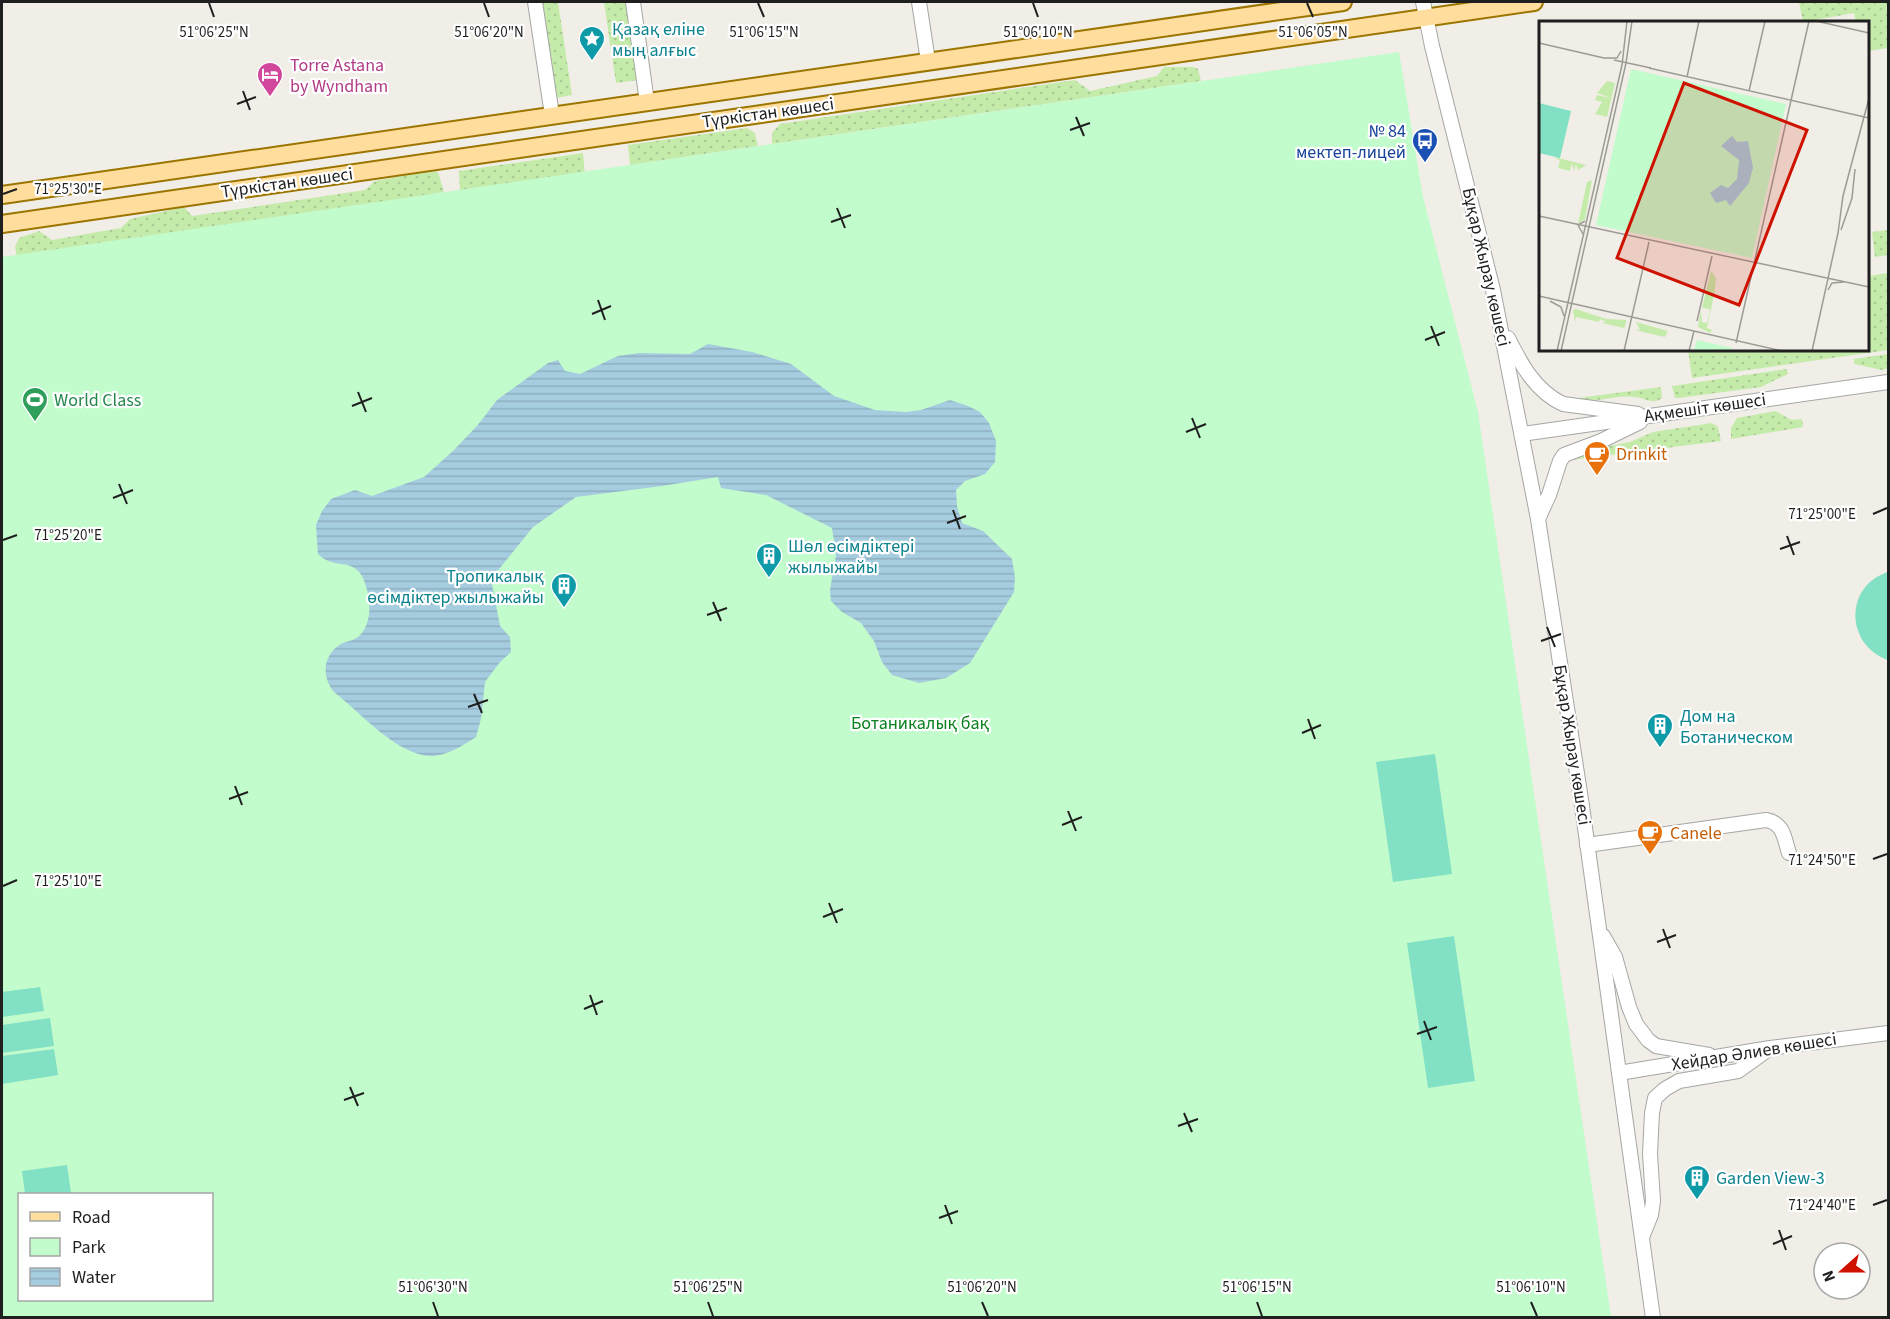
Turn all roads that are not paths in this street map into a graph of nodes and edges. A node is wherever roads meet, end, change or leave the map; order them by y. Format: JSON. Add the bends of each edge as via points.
{"nodes":[{"id":1,"x":535,"y":2,"type":"edge"},
{"id":2,"x":633,"y":2,"type":"edge"},
{"id":3,"x":919,"y":2,"type":"edge"},
{"id":4,"x":1343,"y":2,"type":"edge"},
{"id":5,"x":1534,"y":2,"type":"edge"},
{"id":6,"x":1425,"y":9,"type":"edge"},
{"id":7,"x":928,"y":61,"type":"junction"},
{"id":8,"x":647,"y":102,"type":"junction"},
{"id":9,"x":558,"y":114,"type":"junction"},
{"id":10,"x":640,"y":131,"type":"junction"},
{"id":11,"x":558,"y":143,"type":"junction"},
{"id":12,"x":215,"y":164,"type":"junction"},
{"id":13,"x":130,"y":176,"type":"junction"},
{"id":14,"x":221,"y":192,"type":"junction"},
{"id":15,"x":2,"y":195,"type":"edge"},
{"id":16,"x":139,"y":204,"type":"junction"},
{"id":17,"x":2,"y":224,"type":"edge"},
{"id":18,"x":1500,"y":323,"type":"junction"},
{"id":19,"x":1888,"y":382,"type":"edge"},
{"id":20,"x":1652,"y":416,"type":"junction"},
{"id":21,"x":1522,"y":434,"type":"junction"},
{"id":22,"x":1538,"y":519,"type":"junction"},
{"id":23,"x":1587,"y":845,"type":"junction"},
{"id":24,"x":1789,"y":853,"type":"dead end"},
{"id":25,"x":1599,"y":929,"type":"junction"},
{"id":26,"x":1888,"y":1033,"type":"edge"},
{"id":27,"x":1770,"y":1048,"type":"junction"},
{"id":28,"x":1718,"y":1057,"type":"junction"},
{"id":29,"x":1619,"y":1073,"type":"junction"},
{"id":30,"x":1641,"y":1239,"type":"junction"},
{"id":31,"x":1653,"y":1317,"type":"edge"}],
"edges":[{"from":1,"to":9,"type":"street"},
{"from":2,"to":8,"type":"street"},
{"from":3,"to":7,"type":"street"},
{"from":4,"to":7,"type":"main road","name":"Түркістан көшесі"},
{"from":5,"to":6,"type":"main road","name":"Түркістан көшесі"},
{"from":6,"to":10,"type":"main road","name":"Түркістан көшесі"},
{"from":6,"to":18,"type":"street","name":"Бұқар Жырау көшесі"},
{"from":7,"to":8,"type":"main road","name":"Түркістан көшесі"},
{"from":8,"to":9,"type":"main road","name":"Түркістан көшесі"},
{"from":8,"to":10,"type":"main road","via":[[631,108],[626,117],[627,124]]},
{"from":9,"to":11,"type":"main road","via":[[572,116],[576,131],[571,138]]},
{"from":9,"to":12,"type":"main road","name":"Түркістан көшесі"},
{"from":10,"to":11,"type":"main road","name":"Түркістан көшесі"},
{"from":11,"to":14,"type":"main road","name":"Түркістан көшесі"},
{"from":12,"to":13,"type":"main road","name":"Түркістан көшесі"},
{"from":12,"to":14,"type":"main road","via":[[204,171],[203,178],[206,185]]},
{"from":13,"to":15,"type":"main road","name":"Түркістан көшесі"},
{"from":13,"to":16,"type":"main road","via":[[144,180],[152,192],[148,200]]},
{"from":14,"to":16,"type":"main road","name":"Түркістан көшесі"},
{"from":16,"to":17,"type":"main road","name":"Түркістан көшесі"},
{"from":18,"to":20,"type":"street","via":[[1523,368],[1555,400]]},
{"from":18,"to":21,"type":"street","name":"Бұқар Жырау көшесі"},
{"from":19,"to":20,"type":"street","name":"Ақмешіт көшесі"},
{"from":20,"to":21,"type":"street","name":"Ақмешіт көшесі"},
{"from":20,"to":22,"type":"street","via":[[1564,455]]},
{"from":21,"to":22,"type":"street","name":"Бұқар Жырау көшесі"},
{"from":22,"to":23,"type":"street","name":"Бұқар Жырау көшесі"},
{"from":23,"to":24,"type":"street","via":[[1766,820],[1782,828]]},
{"from":23,"to":25,"type":"street","name":"Бұқар Жырау көшесі"},
{"from":25,"to":28,"type":"street","via":[[1615,957],[1636,1024],[1647,1040],[1656,1046]]},
{"from":25,"to":29,"type":"street","name":"Бұқар Жырау көшесі"},
{"from":26,"to":27,"type":"street","name":"Хейдар Әлиев көшесі"},
{"from":27,"to":28,"type":"street","name":"Хейдар Әлиев көшесі"},
{"from":27,"to":30,"type":"street","via":[[1738,1071],[1678,1081],[1655,1098],[1650,1154],[1653,1201]]},
{"from":28,"to":29,"type":"street","name":"Хейдар Әлиев көшесі"},
{"from":29,"to":30,"type":"street","name":"Бұқар Жырау көшесі"},
{"from":30,"to":31,"type":"street","name":"Бұқар Жырау көшесі"}]}
